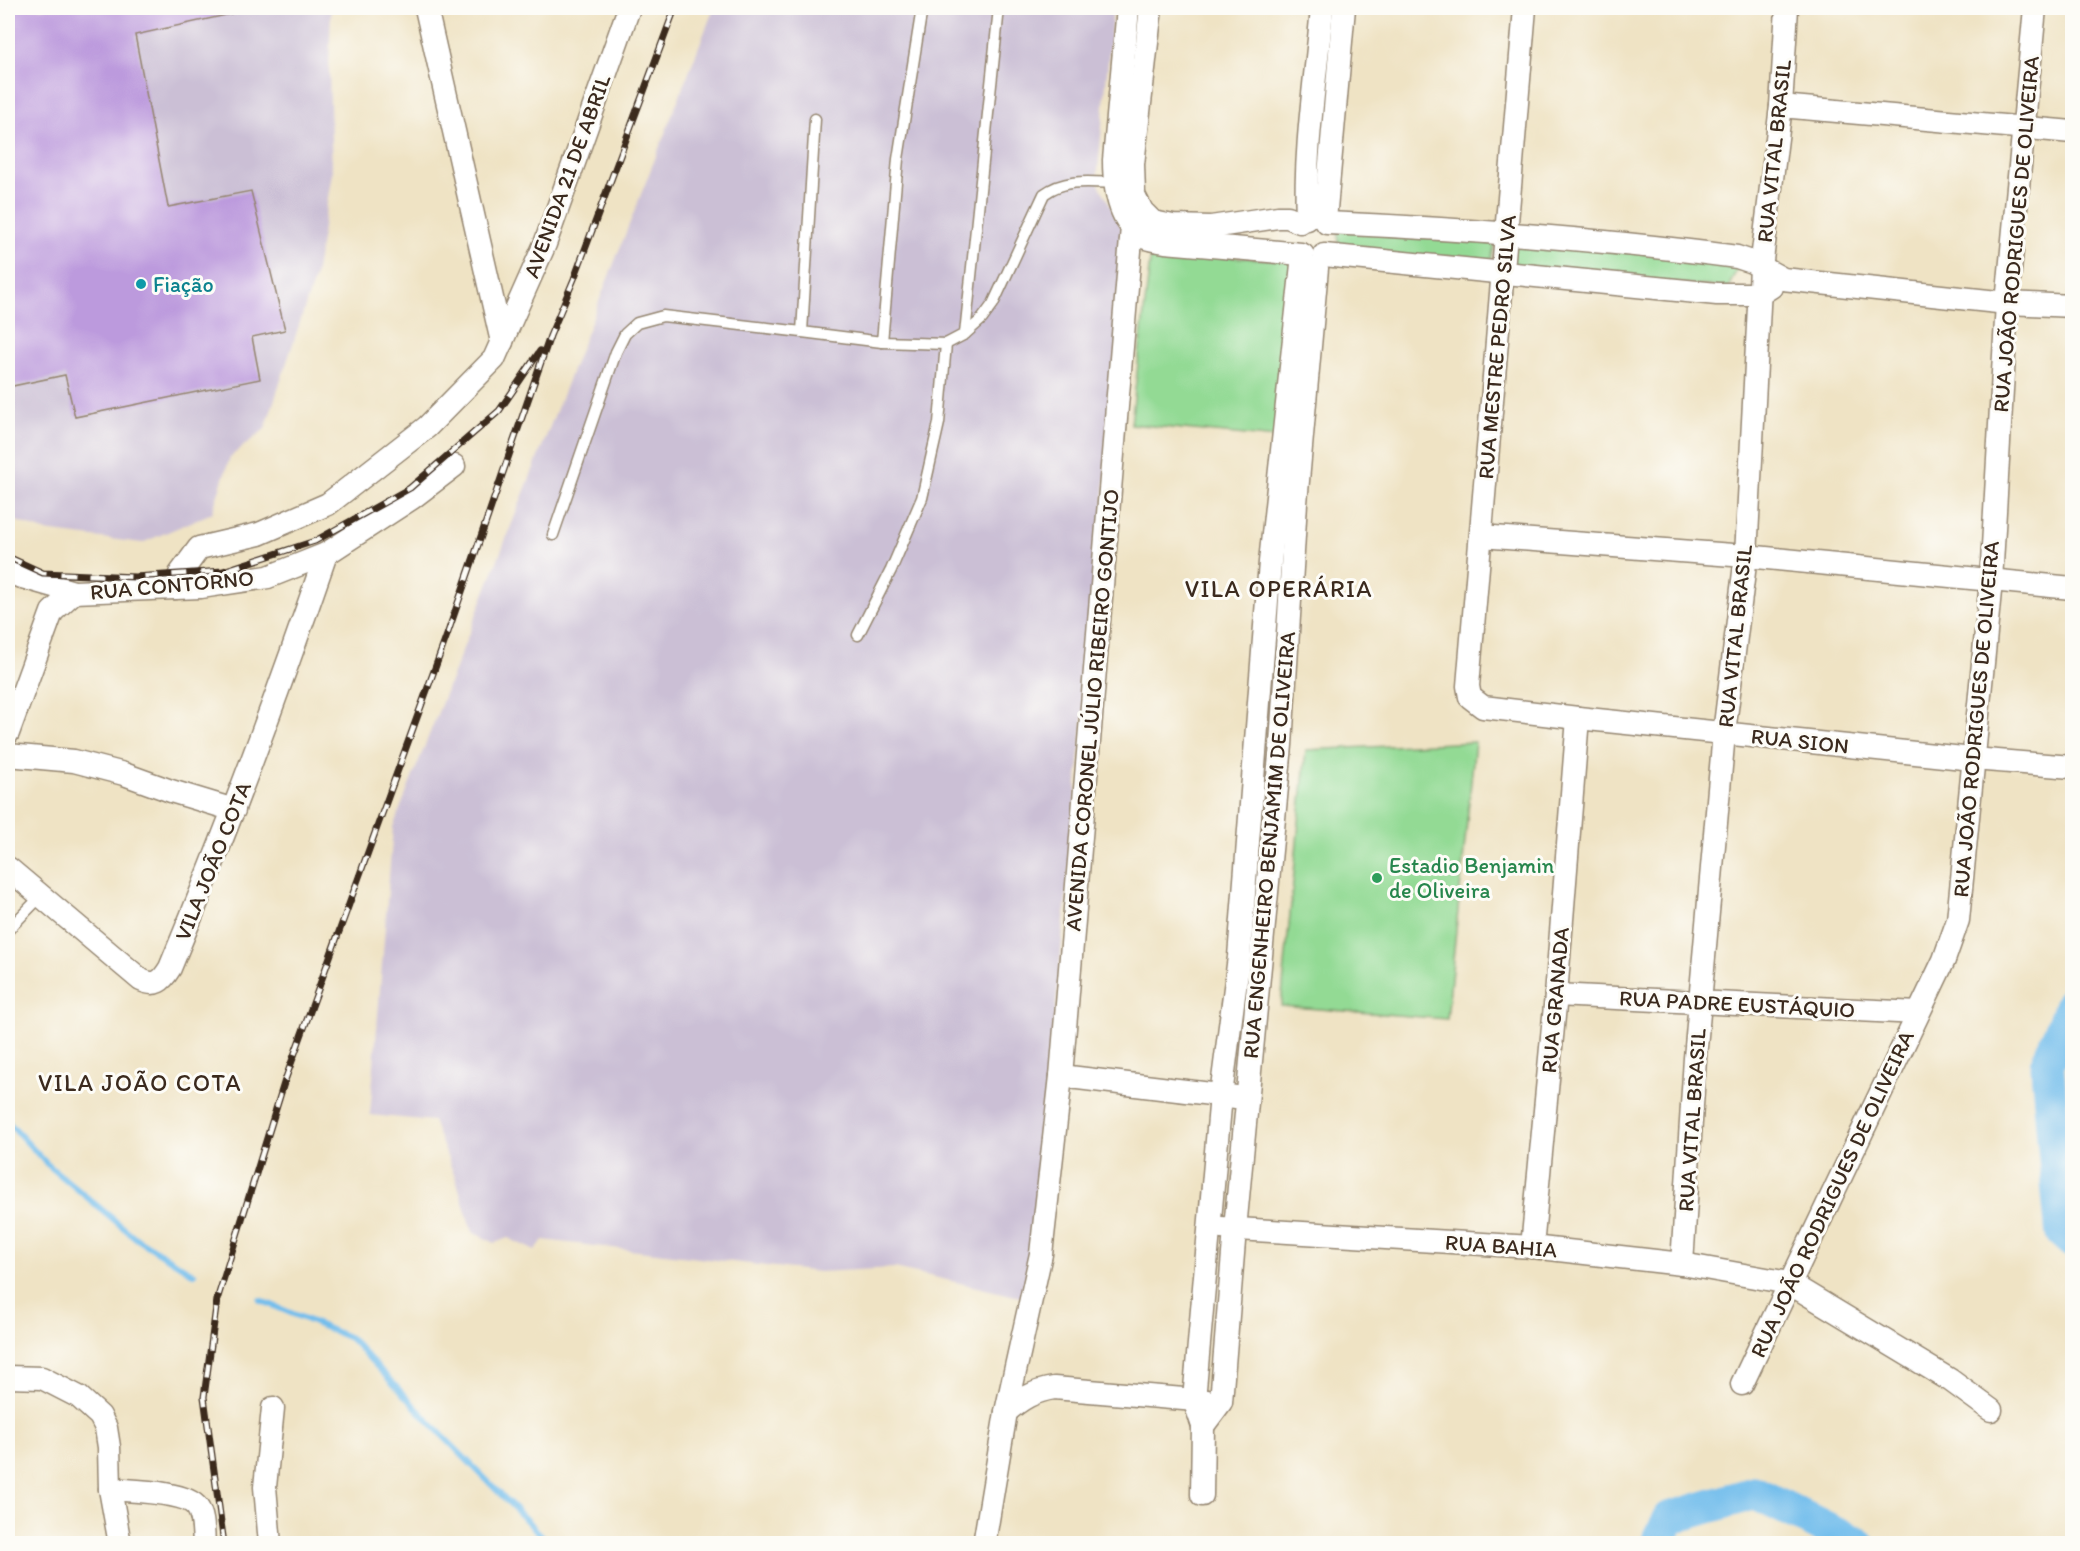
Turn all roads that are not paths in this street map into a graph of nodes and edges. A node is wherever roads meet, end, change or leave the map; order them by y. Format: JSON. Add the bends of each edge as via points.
{"nodes":[{"id":1,"x":426,"y":8,"type":"edge"},
{"id":2,"x":629,"y":8,"type":"edge"},
{"id":3,"x":922,"y":8,"type":"edge"},
{"id":4,"x":999,"y":8,"type":"edge"},
{"id":5,"x":1128,"y":8,"type":"edge"},
{"id":6,"x":1151,"y":8,"type":"edge"},
{"id":7,"x":1322,"y":8,"type":"edge"},
{"id":8,"x":1344,"y":8,"type":"edge"},
{"id":9,"x":1526,"y":8,"type":"edge"},
{"id":10,"x":1787,"y":8,"type":"edge"},
{"id":11,"x":2035,"y":8,"type":"edge"},
{"id":12,"x":1781,"y":106,"type":"junction"},
{"id":13,"x":815,"y":119,"type":"dead end"},
{"id":14,"x":2023,"y":127,"type":"junction"},
{"id":15,"x":2073,"y":132,"type":"edge"},
{"id":16,"x":1128,"y":190,"type":"junction"},
{"id":17,"x":1315,"y":221,"type":"junction"},
{"id":18,"x":1142,"y":225,"type":"junction"},
{"id":19,"x":1507,"y":232,"type":"junction"},
{"id":20,"x":1311,"y":255,"type":"junction"},
{"id":21,"x":1761,"y":268,"type":"junction"},
{"id":22,"x":1503,"y":273,"type":"junction"},
{"id":23,"x":1783,"y":279,"type":"junction"},
{"id":24,"x":1761,"y":294,"type":"junction"},
{"id":25,"x":2007,"y":303,"type":"junction"},
{"id":26,"x":2073,"y":306,"type":"edge"},
{"id":27,"x":802,"y":332,"type":"junction"},
{"id":28,"x":965,"y":334,"type":"junction"},
{"id":29,"x":502,"y":342,"type":"junction"},
{"id":30,"x":882,"y":342,"type":"junction"},
{"id":31,"x":946,"y":344,"type":"junction"},
{"id":32,"x":454,"y":466,"type":"dead end"},
{"id":33,"x":1286,"y":502,"type":"junction"},
{"id":34,"x":553,"y":535,"type":"dead end"},
{"id":35,"x":1481,"y":536,"type":"junction"},
{"id":36,"x":326,"y":554,"type":"junction"},
{"id":37,"x":1746,"y":556,"type":"junction"},
{"id":38,"x":8,"y":573,"type":"edge"},
{"id":39,"x":1991,"y":581,"type":"junction"},
{"id":40,"x":175,"y":588,"type":"junction"},
{"id":41,"x":2073,"y":588,"type":"edge"},
{"id":42,"x":74,"y":592,"type":"junction"},
{"id":43,"x":858,"y":635,"type":"dead end"},
{"id":44,"x":17,"y":680,"type":"edge"},
{"id":45,"x":1468,"y":686,"type":"joint"},
{"id":46,"x":1578,"y":717,"type":"junction"},
{"id":47,"x":8,"y":733,"type":"edge"},
{"id":48,"x":1724,"y":733,"type":"junction"},
{"id":49,"x":8,"y":755,"type":"edge"},
{"id":50,"x":1973,"y":759,"type":"junction"},
{"id":51,"x":2073,"y":767,"type":"edge"},
{"id":52,"x":234,"y":810,"type":"junction"},
{"id":53,"x":8,"y":868,"type":"edge"},
{"id":54,"x":41,"y":896,"type":"junction"},
{"id":55,"x":8,"y":930,"type":"edge"},
{"id":56,"x":1556,"y":995,"type":"junction"},
{"id":57,"x":1700,"y":1003,"type":"junction"},
{"id":58,"x":1918,"y":1013,"type":"junction"},
{"id":59,"x":1061,"y":1076,"type":"junction"},
{"id":60,"x":1221,"y":1095,"type":"junction"},
{"id":61,"x":1247,"y":1098,"type":"junction"},
{"id":62,"x":1210,"y":1227,"type":"junction"},
{"id":63,"x":1235,"y":1229,"type":"junction"},
{"id":64,"x":1532,"y":1247,"type":"junction"},
{"id":65,"x":1682,"y":1264,"type":"junction"},
{"id":66,"x":1789,"y":1283,"type":"junction"},
{"id":67,"x":9,"y":1375,"type":"edge"},
{"id":68,"x":1742,"y":1384,"type":"dead end"},
{"id":69,"x":1194,"y":1400,"type":"junction"},
{"id":70,"x":1221,"y":1402,"type":"junction"},
{"id":71,"x":273,"y":1408,"type":"dead end"},
{"id":72,"x":1991,"y":1410,"type":"dead end"},
{"id":73,"x":1006,"y":1412,"type":"junction"},
{"id":74,"x":1203,"y":1426,"type":"junction"},
{"id":75,"x":110,"y":1489,"type":"junction"},
{"id":76,"x":1202,"y":1495,"type":"dead end"},
{"id":77,"x":120,"y":1544,"type":"edge"},
{"id":78,"x":204,"y":1544,"type":"edge"},
{"id":79,"x":270,"y":1544,"type":"edge"},
{"id":80,"x":984,"y":1544,"type":"edge"}],
"edges":[{"from":1,"to":29,"type":"street"},
{"from":2,"to":29,"type":"street","name":"AVENIDA 21 DE ABRIL","via":[[545,244]]},
{"from":3,"to":30,"type":"lane","via":[[898,159]]},
{"from":4,"to":28,"type":"lane"},
{"from":5,"to":16,"type":"street","via":[[1114,160]]},
{"from":6,"to":16,"type":"street"},
{"from":7,"to":17,"type":"street","via":[[1306,199]]},
{"from":8,"to":17,"type":"street"},
{"from":9,"to":19,"type":"street","name":"RUA MESTRE PEDRO SILVA"},
{"from":10,"to":12,"type":"street","name":"RUA VITAL BRASIL"},
{"from":11,"to":14,"type":"street","name":"RUA JOÃO RODRIGUES DE OLIVEIRA"},
{"from":12,"to":14,"type":"street"},
{"from":12,"to":21,"type":"street","name":"RUA VITAL BRASIL"},
{"from":13,"to":27,"type":"lane"},
{"from":14,"to":15,"type":"street"},
{"from":14,"to":25,"type":"street","name":"RUA JOÃO RODRIGUES DE OLIVEIRA"},
{"from":16,"to":18,"type":"street","name":"AVENIDA CORONEL JÚLIO RIBEIRO GONTIJO"},
{"from":16,"to":18,"type":"street","via":[[1121,207]]},
{"from":16,"to":28,"type":"lane","via":[[1078,182],[1056,185],[1044,194],[993,304]]},
{"from":17,"to":18,"type":"street","via":[[1278,217],[1211,227]]},
{"from":17,"to":19,"type":"street"},
{"from":17,"to":20,"type":"street","via":[[1293,235],[1293,242]]},
{"from":17,"to":20,"type":"street","via":[[1332,230],[1332,244]]},
{"from":18,"to":20,"type":"street","via":[[1145,237],[1165,242]]},
{"from":18,"to":59,"type":"street","name":"AVENIDA CORONEL JÚLIO RIBEIRO GONTIJO"},
{"from":19,"to":21,"type":"street","via":[[1737,257]]},
{"from":19,"to":22,"type":"street","name":"RUA MESTRE PEDRO SILVA"},
{"from":20,"to":22,"type":"street"},
{"from":20,"to":33,"type":"street","name":"RUA ENGENHEIRO BENJAMIM DE OLIVEIRA"},
{"from":21,"to":23,"type":"street"},
{"from":21,"to":24,"type":"street","name":"RUA VITAL BRASIL"},
{"from":22,"to":24,"type":"street","via":[[1717,294]]},
{"from":22,"to":35,"type":"street","name":"RUA MESTRE PEDRO SILVA"},
{"from":23,"to":24,"type":"street"},
{"from":23,"to":25,"type":"street"},
{"from":24,"to":37,"type":"street","name":"RUA VITAL BRASIL"},
{"from":25,"to":26,"type":"street"},
{"from":25,"to":39,"type":"street","name":"RUA JOÃO RODRIGUES DE OLIVEIRA"},
{"from":27,"to":30,"type":"lane"},
{"from":27,"to":34,"type":"lane","via":[[663,316],[638,323],[625,334],[616,352]]},
{"from":28,"to":31,"type":"lane"},
{"from":29,"to":40,"type":"street","name":"AVENIDA 21 DE ABRIL","via":[[494,359],[427,427],[328,504],[259,534],[199,548]]},
{"from":30,"to":31,"type":"lane"},
{"from":31,"to":43,"type":"lane","via":[[939,423],[922,498]]},
{"from":32,"to":36,"type":"street","name":"RUA CONTORNO"},
{"from":33,"to":60,"type":"street","name":"RUA ENGENHEIRO BENJAMIM DE OLIVEIRA"},
{"from":33,"to":61,"type":"street","name":"RUA ENGENHEIRO BENJAMIM DE OLIVEIRA","via":[[1281,745]]},
{"from":35,"to":37,"type":"street"},
{"from":35,"to":45,"type":"street","name":"RUA MESTRE PEDRO SILVA"},
{"from":36,"to":40,"type":"street","name":"RUA CONTORNO","via":[[268,577]]},
{"from":36,"to":52,"type":"street","name":"VILA JOÃO COTA"},
{"from":37,"to":39,"type":"street"},
{"from":37,"to":48,"type":"street","name":"RUA VITAL BRASIL"},
{"from":38,"to":42,"type":"street","name":"RUA CONTORNO"},
{"from":39,"to":41,"type":"street"},
{"from":39,"to":50,"type":"street","name":"RUA JOÃO RODRIGUES DE OLIVEIRA"},
{"from":40,"to":42,"type":"street","name":"RUA CONTORNO"},
{"from":42,"to":44,"type":"street","via":[[52,612]]},
{"from":44,"to":47,"type":"street"},
{"from":45,"to":46,"type":"street","name":"RUA SION","via":[[1470,698],[1483,707]]},
{"from":46,"to":48,"type":"street","name":"RUA SION"},
{"from":46,"to":56,"type":"street","name":"RUA GRANADA"},
{"from":48,"to":50,"type":"street","name":"RUA SION"},
{"from":48,"to":57,"type":"street","name":"RUA VITAL BRASIL"},
{"from":49,"to":52,"type":"street","via":[[74,761]]},
{"from":50,"to":51,"type":"street","name":"RUA SION"},
{"from":50,"to":58,"type":"street","name":"RUA JOÃO RODRIGUES DE OLIVEIRA","via":[[1958,920]]},
{"from":52,"to":54,"type":"street","name":"VILA JOÃO COTA","via":[[170,968],[155,984],[141,980]]},
{"from":53,"to":54,"type":"street","name":"VILA JOÃO COTA"},
{"from":54,"to":55,"type":"lane"},
{"from":56,"to":57,"type":"street","name":"RUA PADRE EUSTÁQUIO"},
{"from":56,"to":64,"type":"street","name":"RUA GRANADA"},
{"from":57,"to":58,"type":"street","name":"RUA PADRE EUSTÁQUIO"},
{"from":57,"to":65,"type":"street","name":"RUA VITAL BRASIL"},
{"from":58,"to":66,"type":"street","name":"RUA JOÃO RODRIGUES DE OLIVEIRA"},
{"from":59,"to":60,"type":"street"},
{"from":59,"to":73,"type":"street","name":"AVENIDA CORONEL JÚLIO RIBEIRO GONTIJO","via":[[1041,1254]]},
{"from":60,"to":61,"type":"street"},
{"from":60,"to":62,"type":"street","name":"RUA ENGENHEIRO BENJAMIM DE OLIVEIRA"},
{"from":61,"to":63,"type":"street","name":"RUA ENGENHEIRO BENJAMIM DE OLIVEIRA"},
{"from":62,"to":63,"type":"street","name":"RUA BAHIA"},
{"from":62,"to":69,"type":"street","name":"RUA ENGENHEIRO BENJAMIM DE OLIVEIRA"},
{"from":63,"to":64,"type":"street","name":"RUA BAHIA"},
{"from":63,"to":70,"type":"street","name":"RUA ENGENHEIRO BENJAMIM DE OLIVEIRA"},
{"from":64,"to":65,"type":"street","name":"RUA BAHIA"},
{"from":65,"to":66,"type":"street","name":"RUA BAHIA"},
{"from":66,"to":68,"type":"street","name":"RUA JOÃO RODRIGUES DE OLIVEIRA"},
{"from":66,"to":72,"type":"street","via":[[1950,1380]]},
{"from":67,"to":75,"type":"street","via":[[42,1378],[79,1398],[100,1416],[108,1438]]},
{"from":69,"to":70,"type":"street"},
{"from":69,"to":73,"type":"street","via":[[1054,1388],[1024,1398]]},
{"from":69,"to":74,"type":"street","name":"RUA ENGENHEIRO BENJAMIM DE OLIVEIRA"},
{"from":70,"to":74,"type":"street"},
{"from":71,"to":79,"type":"street","via":[[265,1487]]},
{"from":73,"to":80,"type":"street","name":"AVENIDA CORONEL JÚLIO RIBEIRO GONTIJO"},
{"from":74,"to":76,"type":"street","name":"RUA ENGENHEIRO BENJAMIM DE OLIVEIRA"},
{"from":75,"to":77,"type":"street"},
{"from":75,"to":78,"type":"street","via":[[192,1501],[202,1521]]}]}
